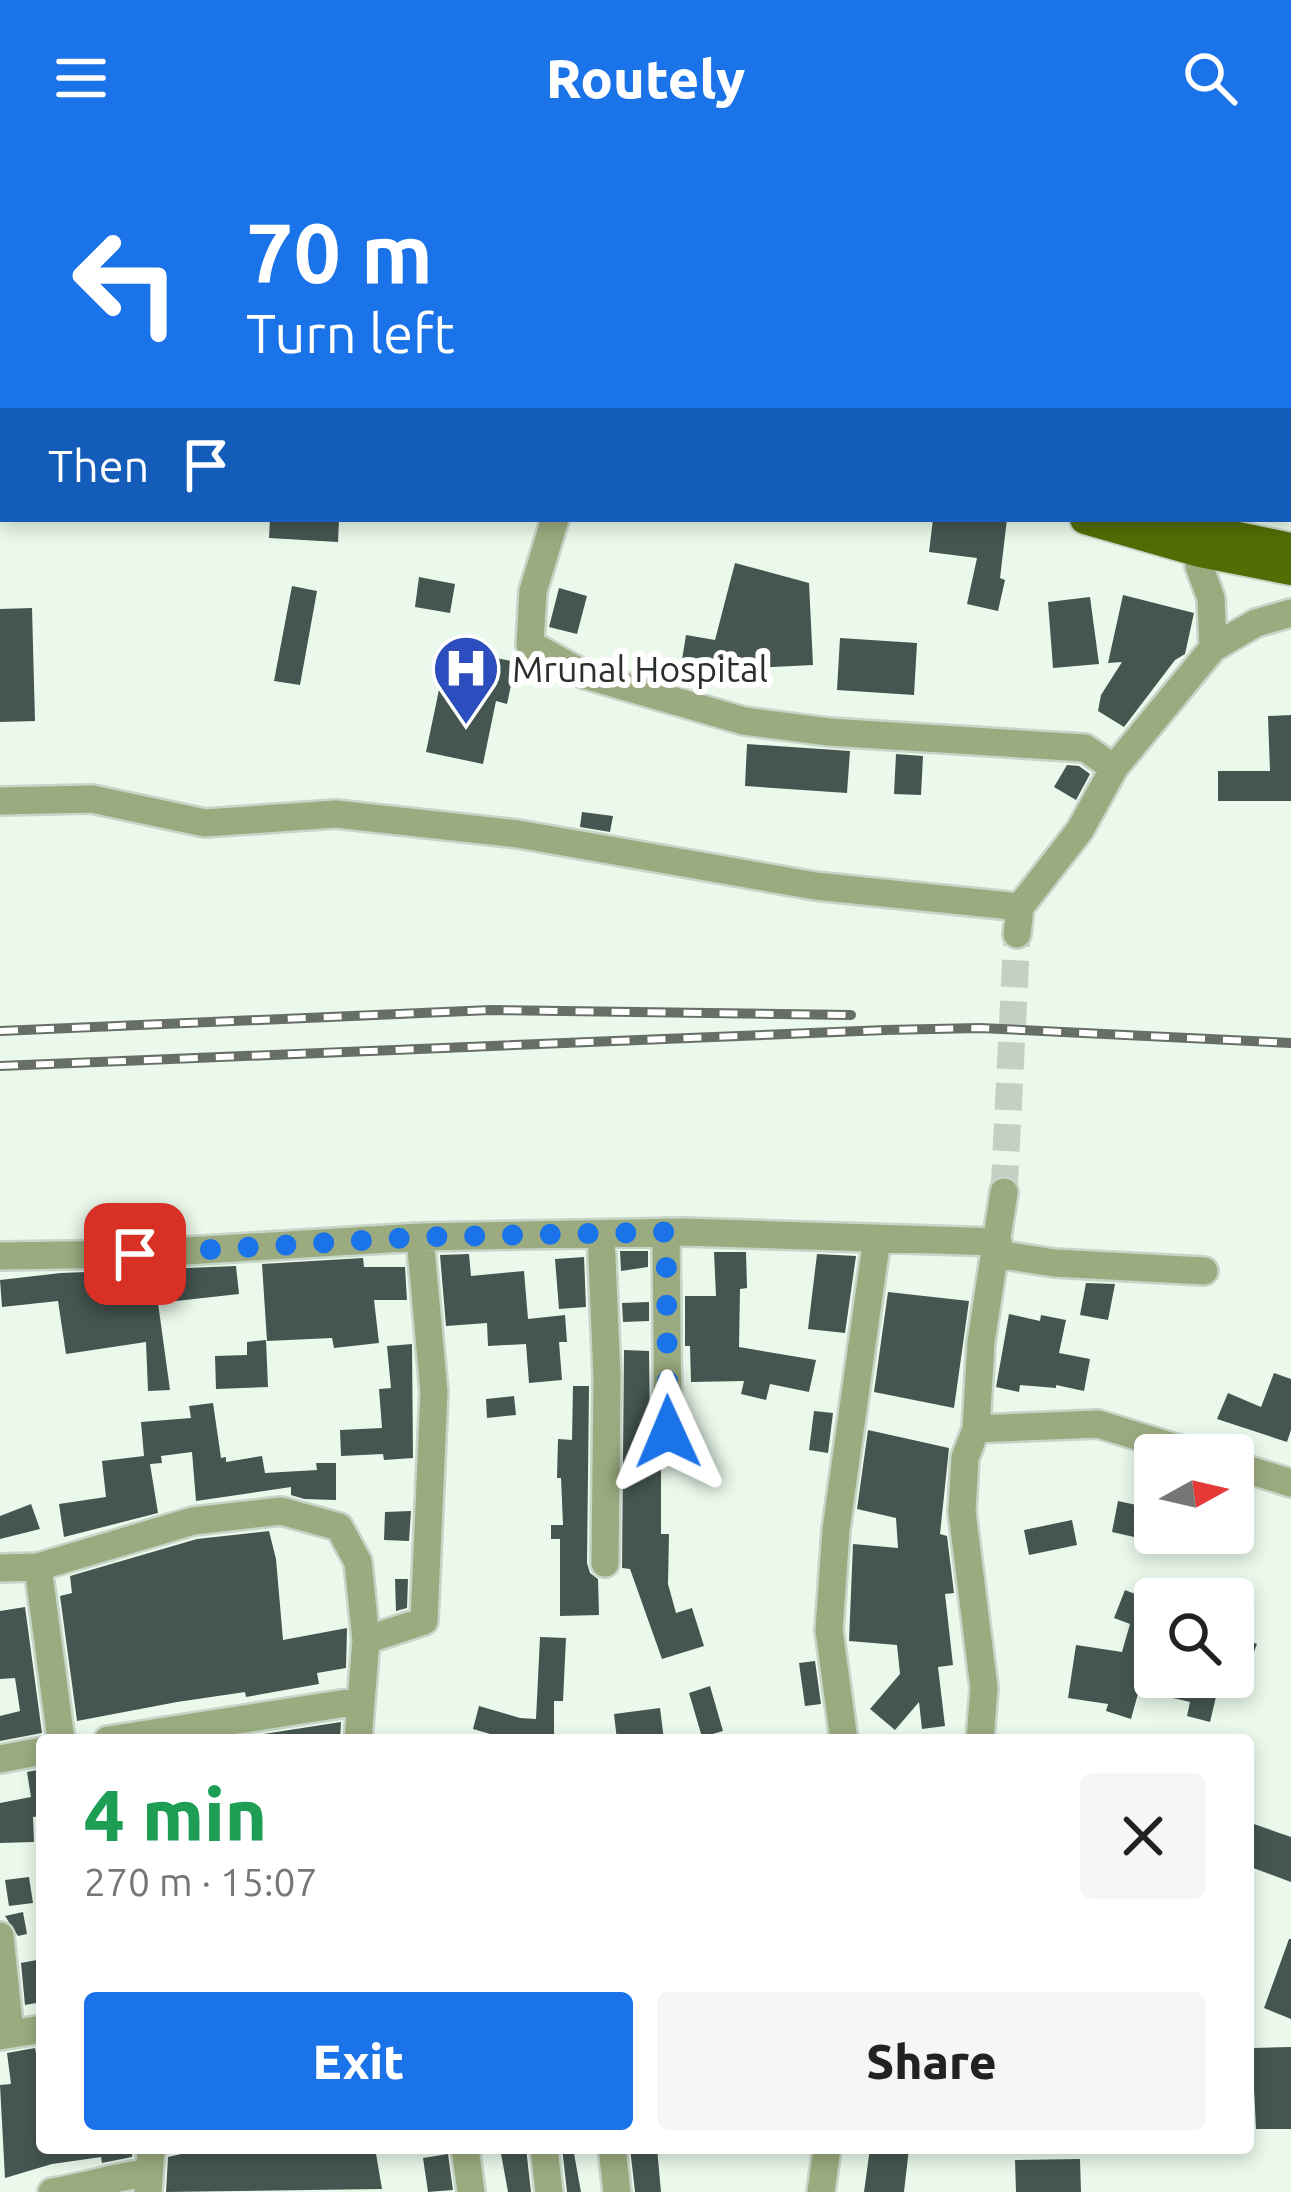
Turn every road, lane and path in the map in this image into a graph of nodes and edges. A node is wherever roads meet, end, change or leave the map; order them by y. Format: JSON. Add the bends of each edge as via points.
{"nodes":[{"id":1,"x":554,"y":522,"type":"edge"},
{"id":2,"x":1138,"y":523,"type":"edge"},
{"id":3,"x":1201,"y":534,"type":"edge"},
{"id":4,"x":1291,"y":548,"type":"edge"},
{"id":5,"x":1291,"y":570,"type":"edge"},
{"id":6,"x":1291,"y":613,"type":"edge"},
{"id":7,"x":1213,"y":648,"type":"junction"},
{"id":8,"x":1114,"y":768,"type":"junction"},
{"id":9,"x":0,"y":801,"type":"edge"},
{"id":10,"x":1004,"y":1192,"type":"tunnel mouth"},
{"id":11,"x":666,"y":1232,"type":"junction"},
{"id":12,"x":601,"y":1234,"type":"junction"},
{"id":13,"x":420,"y":1237,"type":"junction"},
{"id":14,"x":877,"y":1238,"type":"junction"},
{"id":15,"x":998,"y":1248,"type":"junction"},
{"id":16,"x":0,"y":1256,"type":"edge"},
{"id":17,"x":1204,"y":1270,"type":"dead end"},
{"id":18,"x":976,"y":1429,"type":"junction"},
{"id":19,"x":668,"y":1432,"type":"dead end"},
{"id":20,"x":1134,"y":1435,"type":"edge"},
{"id":21,"x":1254,"y":1472,"type":"edge"},
{"id":22,"x":1291,"y":1483,"type":"edge"},
{"id":23,"x":604,"y":1563,"type":"dead end"},
{"id":24,"x":38,"y":1567,"type":"junction"},
{"id":25,"x":0,"y":1568,"type":"edge"},
{"id":26,"x":365,"y":1640,"type":"junction"},
{"id":27,"x":360,"y":1701,"type":"junction"},
{"id":28,"x":60,"y":1734,"type":"edge"},
{"id":29,"x":147,"y":1734,"type":"edge"},
{"id":30,"x":358,"y":1734,"type":"edge"},
{"id":31,"x":843,"y":1734,"type":"edge"},
{"id":32,"x":980,"y":1734,"type":"edge"},
{"id":33,"x":36,"y":1752,"type":"edge"},
{"id":34,"x":0,"y":1759,"type":"edge"},
{"id":35,"x":0,"y":1936,"type":"edge"},
{"id":36,"x":36,"y":2030,"type":"edge"},
{"id":37,"x":5,"y":2036,"type":"edge"},
{"id":38,"x":466,"y":2154,"type":"edge"},
{"id":39,"x":545,"y":2154,"type":"edge"},
{"id":40,"x":613,"y":2154,"type":"edge"},
{"id":41,"x":826,"y":2154,"type":"edge"},
{"id":42,"x":148,"y":2171,"type":"edge"},
{"id":43,"x":52,"y":2192,"type":"edge"},
{"id":44,"x":471,"y":2192,"type":"edge"},
{"id":45,"x":549,"y":2192,"type":"edge"},
{"id":46,"x":617,"y":2192,"type":"edge"},
{"id":47,"x":821,"y":2192,"type":"edge"}],
"edges":[{"from":1,"to":8,"type":"street","via":[[532,591],[530,644],[585,675],[744,721],[1085,748]]},
{"from":2,"to":3,"type":"main road"},
{"from":3,"to":4,"type":"main road"},
{"from":3,"to":5,"type":"main road"},
{"from":3,"to":7,"type":"street"},
{"from":6,"to":7,"type":"street"},
{"from":7,"to":8,"type":"street"},
{"from":8,"to":9,"type":"street","via":[[1018,920],[518,834],[336,814],[205,823],[92,799]]},
{"from":10,"to":15,"type":"street"},
{"from":11,"to":12,"type":"street"},
{"from":11,"to":14,"type":"street"},
{"from":11,"to":19,"type":"street"},
{"from":12,"to":13,"type":"street"},
{"from":12,"to":23,"type":"street"},
{"from":13,"to":16,"type":"street"},
{"from":13,"to":26,"type":"street","via":[[434,1392],[424,1621]]},
{"from":14,"to":15,"type":"street"},
{"from":14,"to":31,"type":"street","via":[[829,1630]]},
{"from":15,"to":17,"type":"street","via":[[1054,1263]]},
{"from":15,"to":18,"type":"street"},
{"from":18,"to":20,"type":"street","via":[[1098,1424]]},
{"from":18,"to":32,"type":"street","via":[[965,1458],[962,1512],[984,1688]]},
{"from":21,"to":22,"type":"street"},
{"from":24,"to":25,"type":"street"},
{"from":24,"to":26,"type":"street","via":[[193,1521],[281,1511],[339,1527],[358,1562]]},
{"from":24,"to":28,"type":"street"},
{"from":26,"to":27,"type":"street"},
{"from":27,"to":29,"type":"street"},
{"from":27,"to":30,"type":"street"},
{"from":33,"to":34,"type":"street"},
{"from":35,"to":37,"type":"street"},
{"from":36,"to":37,"type":"street"},
{"from":38,"to":44,"type":"street"},
{"from":39,"to":45,"type":"street"},
{"from":40,"to":46,"type":"street"},
{"from":41,"to":47,"type":"street"},
{"from":42,"to":43,"type":"street"}]}
